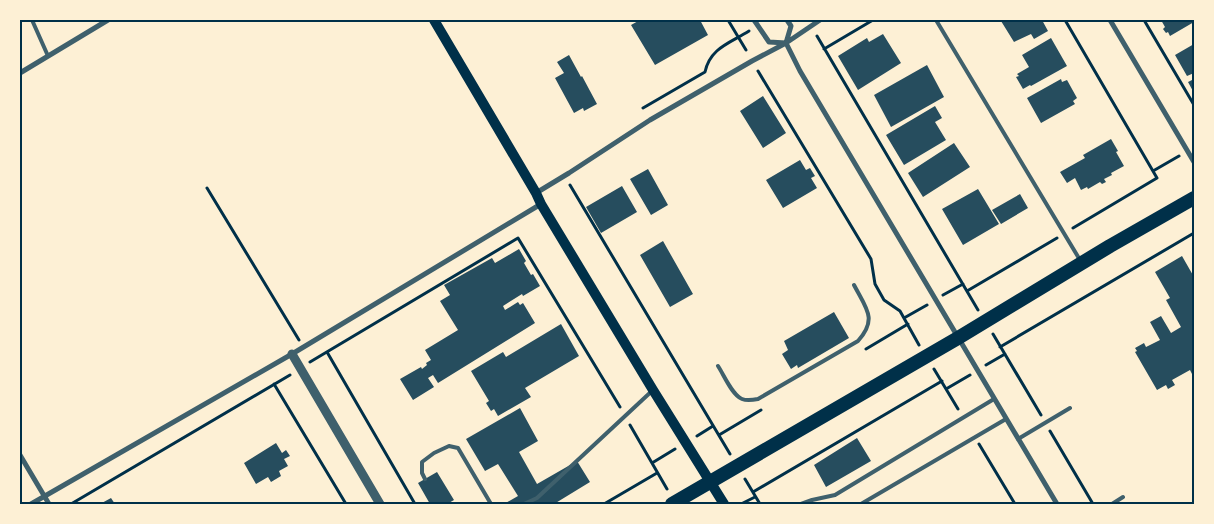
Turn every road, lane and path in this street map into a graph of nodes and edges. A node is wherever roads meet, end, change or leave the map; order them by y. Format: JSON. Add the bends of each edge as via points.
{"nodes":[{"id":1,"x":32,"y":20,"type":"edge"},
{"id":2,"x":108,"y":20,"type":"edge"},
{"id":3,"x":434,"y":20,"type":"edge"},
{"id":4,"x":728,"y":20,"type":"edge"},
{"id":5,"x":754,"y":20,"type":"edge"},
{"id":6,"x":787,"y":20,"type":"edge"},
{"id":7,"x":820,"y":20,"type":"edge"},
{"id":8,"x":873,"y":20,"type":"edge"},
{"id":9,"x":936,"y":20,"type":"edge"},
{"id":10,"x":1065,"y":20,"type":"edge"},
{"id":11,"x":1110,"y":20,"type":"edge"},
{"id":12,"x":1144,"y":20,"type":"edge"},
{"id":13,"x":749,"y":31,"type":"dead end"},
{"id":14,"x":817,"y":36,"type":"dead end"},
{"id":15,"x":738,"y":38,"type":"junction"},
{"id":16,"x":786,"y":43,"type":"junction"},
{"id":17,"x":824,"y":49,"type":"junction"},
{"id":18,"x":746,"y":50,"type":"dead end"},
{"id":19,"x":48,"y":56,"type":"junction"},
{"id":20,"x":758,"y":71,"type":"dead end"},
{"id":21,"x":20,"y":73,"type":"edge"},
{"id":22,"x":1194,"y":105,"type":"edge"},
{"id":23,"x":643,"y":108,"type":"dead end"},
{"id":24,"x":1187,"y":151,"type":"junction"},
{"id":25,"x":1194,"y":162,"type":"edge"},
{"id":26,"x":1153,"y":171,"type":"junction"},
{"id":27,"x":564,"y":176,"type":"junction"},
{"id":28,"x":1158,"y":178,"type":"dead end"},
{"id":29,"x":206,"y":188,"type":"dead end"},
{"id":30,"x":536,"y":193,"type":"junction"},
{"id":31,"x":1194,"y":198,"type":"edge"},
{"id":32,"x":541,"y":204,"type":"junction"},
{"id":33,"x":1194,"y":233,"type":"edge"},
{"id":34,"x":518,"y":238,"type":"dead end"},
{"id":35,"x":1082,"y":263,"type":"junction"},
{"id":36,"x":854,"y":285,"type":"dead end"},
{"id":37,"x":985,"y":321,"type":"junction"},
{"id":38,"x":958,"y":338,"type":"junction"},
{"id":39,"x":303,"y":347,"type":"junction"},
{"id":40,"x":327,"y":352,"type":"dead end"},
{"id":41,"x":292,"y":354,"type":"junction"},
{"id":42,"x":926,"y":356,"type":"junction"},
{"id":43,"x":718,"y":366,"type":"dead end"},
{"id":44,"x":274,"y":384,"type":"dead end"},
{"id":45,"x":653,"y":390,"type":"junction"},
{"id":46,"x":994,"y":399,"type":"junction"},
{"id":47,"x":1070,"y":408,"type":"dead end"},
{"id":48,"x":625,"y":416,"type":"junction"},
{"id":49,"x":1006,"y":419,"type":"junction"},
{"id":50,"x":1018,"y":439,"type":"junction"},
{"id":51,"x":20,"y":455,"type":"edge"},
{"id":52,"x":738,"y":466,"type":"junction"},
{"id":53,"x":658,"y":473,"type":"junction"},
{"id":54,"x":425,"y":479,"type":"dead end"},
{"id":55,"x":711,"y":482,"type":"junction"},
{"id":56,"x":753,"y":492,"type":"junction"},
{"id":57,"x":45,"y":496,"type":"junction"},
{"id":58,"x":755,"y":496,"type":"junction"},
{"id":59,"x":1123,"y":497,"type":"dead end"},
{"id":60,"x":872,"y":498,"type":"junction"},
{"id":61,"x":674,"y":503,"type":"edge"},
{"id":62,"x":31,"y":504,"type":"edge"},
{"id":63,"x":49,"y":504,"type":"edge"},
{"id":64,"x":346,"y":504,"type":"edge"},
{"id":65,"x":380,"y":504,"type":"edge"},
{"id":66,"x":415,"y":504,"type":"edge"},
{"id":67,"x":491,"y":504,"type":"edge"},
{"id":68,"x":524,"y":504,"type":"edge"},
{"id":69,"x":604,"y":504,"type":"edge"},
{"id":70,"x":724,"y":504,"type":"edge"},
{"id":71,"x":741,"y":504,"type":"edge"},
{"id":72,"x":760,"y":504,"type":"edge"},
{"id":73,"x":801,"y":504,"type":"edge"},
{"id":74,"x":861,"y":504,"type":"edge"},
{"id":75,"x":875,"y":504,"type":"edge"},
{"id":76,"x":1057,"y":504,"type":"edge"},
{"id":77,"x":1112,"y":504,"type":"edge"}],
"edges":[{"from":1,"to":19,"type":"lane"},
{"from":2,"to":19,"type":"street"},
{"from":3,"to":30,"type":"main road"},
{"from":4,"to":15,"type":"path"},
{"from":5,"to":16,"type":"street","via":[[769,42]]},
{"from":6,"to":16,"type":"street","via":[[790,26]]},
{"from":7,"to":16,"type":"street"},
{"from":8,"to":17,"type":"path"},
{"from":9,"to":35,"type":"lane"},
{"from":10,"to":26,"type":"path"},
{"from":11,"to":24,"type":"street"},
{"from":12,"to":22,"type":"path"},
{"from":13,"to":15,"type":"path"},
{"from":14,"to":17,"type":"path"},
{"from":15,"to":18,"type":"path"},
{"from":15,"to":23,"type":"path","via":[[711,56],[705,72]]},
{"from":16,"to":27,"type":"street","via":[[650,120]]},
{"from":16,"to":38,"type":"street"},
{"from":17,"to":37,"type":"path"},
{"from":19,"to":21,"type":"street"},
{"from":20,"to":42,"type":"path","via":[[871,259],[875,284],[884,300],[900,311]]},
{"from":24,"to":25,"type":"street"},
{"from":24,"to":26,"type":"path"},
{"from":26,"to":28,"type":"path"},
{"from":27,"to":30,"type":"street"},
{"from":27,"to":52,"type":"path"},
{"from":29,"to":39,"type":"path"},
{"from":30,"to":32,"type":"main road"},
{"from":31,"to":35,"type":"highway"},
{"from":32,"to":39,"type":"street"},
{"from":32,"to":45,"type":"main road"},
{"from":33,"to":37,"type":"path","via":[[1000,347]]},
{"from":34,"to":48,"type":"path"},
{"from":35,"to":37,"type":"highway"},
{"from":36,"to":43,"type":"lane","via":[[868,310],[869,322],[858,341],[750,400],[743,400],[736,394]]},
{"from":37,"to":38,"type":"highway"},
{"from":38,"to":42,"type":"highway"},
{"from":38,"to":46,"type":"street"},
{"from":39,"to":41,"type":"street"},
{"from":40,"to":66,"type":"path"},
{"from":41,"to":57,"type":"street"},
{"from":41,"to":65,"type":"street"},
{"from":42,"to":52,"type":"highway"},
{"from":42,"to":56,"type":"path","via":[[942,381]]},
{"from":44,"to":64,"type":"path"},
{"from":45,"to":48,"type":"lane"},
{"from":45,"to":55,"type":"main road"},
{"from":46,"to":49,"type":"street"},
{"from":46,"to":73,"type":"lane","via":[[835,495]]},
{"from":47,"to":50,"type":"lane"},
{"from":48,"to":53,"type":"path"},
{"from":48,"to":68,"type":"lane","via":[[537,498]]},
{"from":49,"to":50,"type":"street"},
{"from":49,"to":60,"type":"lane"},
{"from":50,"to":76,"type":"street"},
{"from":51,"to":57,"type":"street"},
{"from":52,"to":55,"type":"highway"},
{"from":52,"to":56,"type":"path"},
{"from":53,"to":61,"type":"path"},
{"from":53,"to":69,"type":"path"},
{"from":54,"to":67,"type":"lane","via":[[422,462],[449,446],[458,448]]},
{"from":55,"to":61,"type":"highway"},
{"from":55,"to":70,"type":"main road"},
{"from":56,"to":58,"type":"path"},
{"from":57,"to":62,"type":"street"},
{"from":57,"to":63,"type":"street"},
{"from":58,"to":71,"type":"path"},
{"from":58,"to":72,"type":"path"},
{"from":59,"to":77,"type":"lane"},
{"from":60,"to":74,"type":"lane"},
{"from":60,"to":75,"type":"lane"}]}
